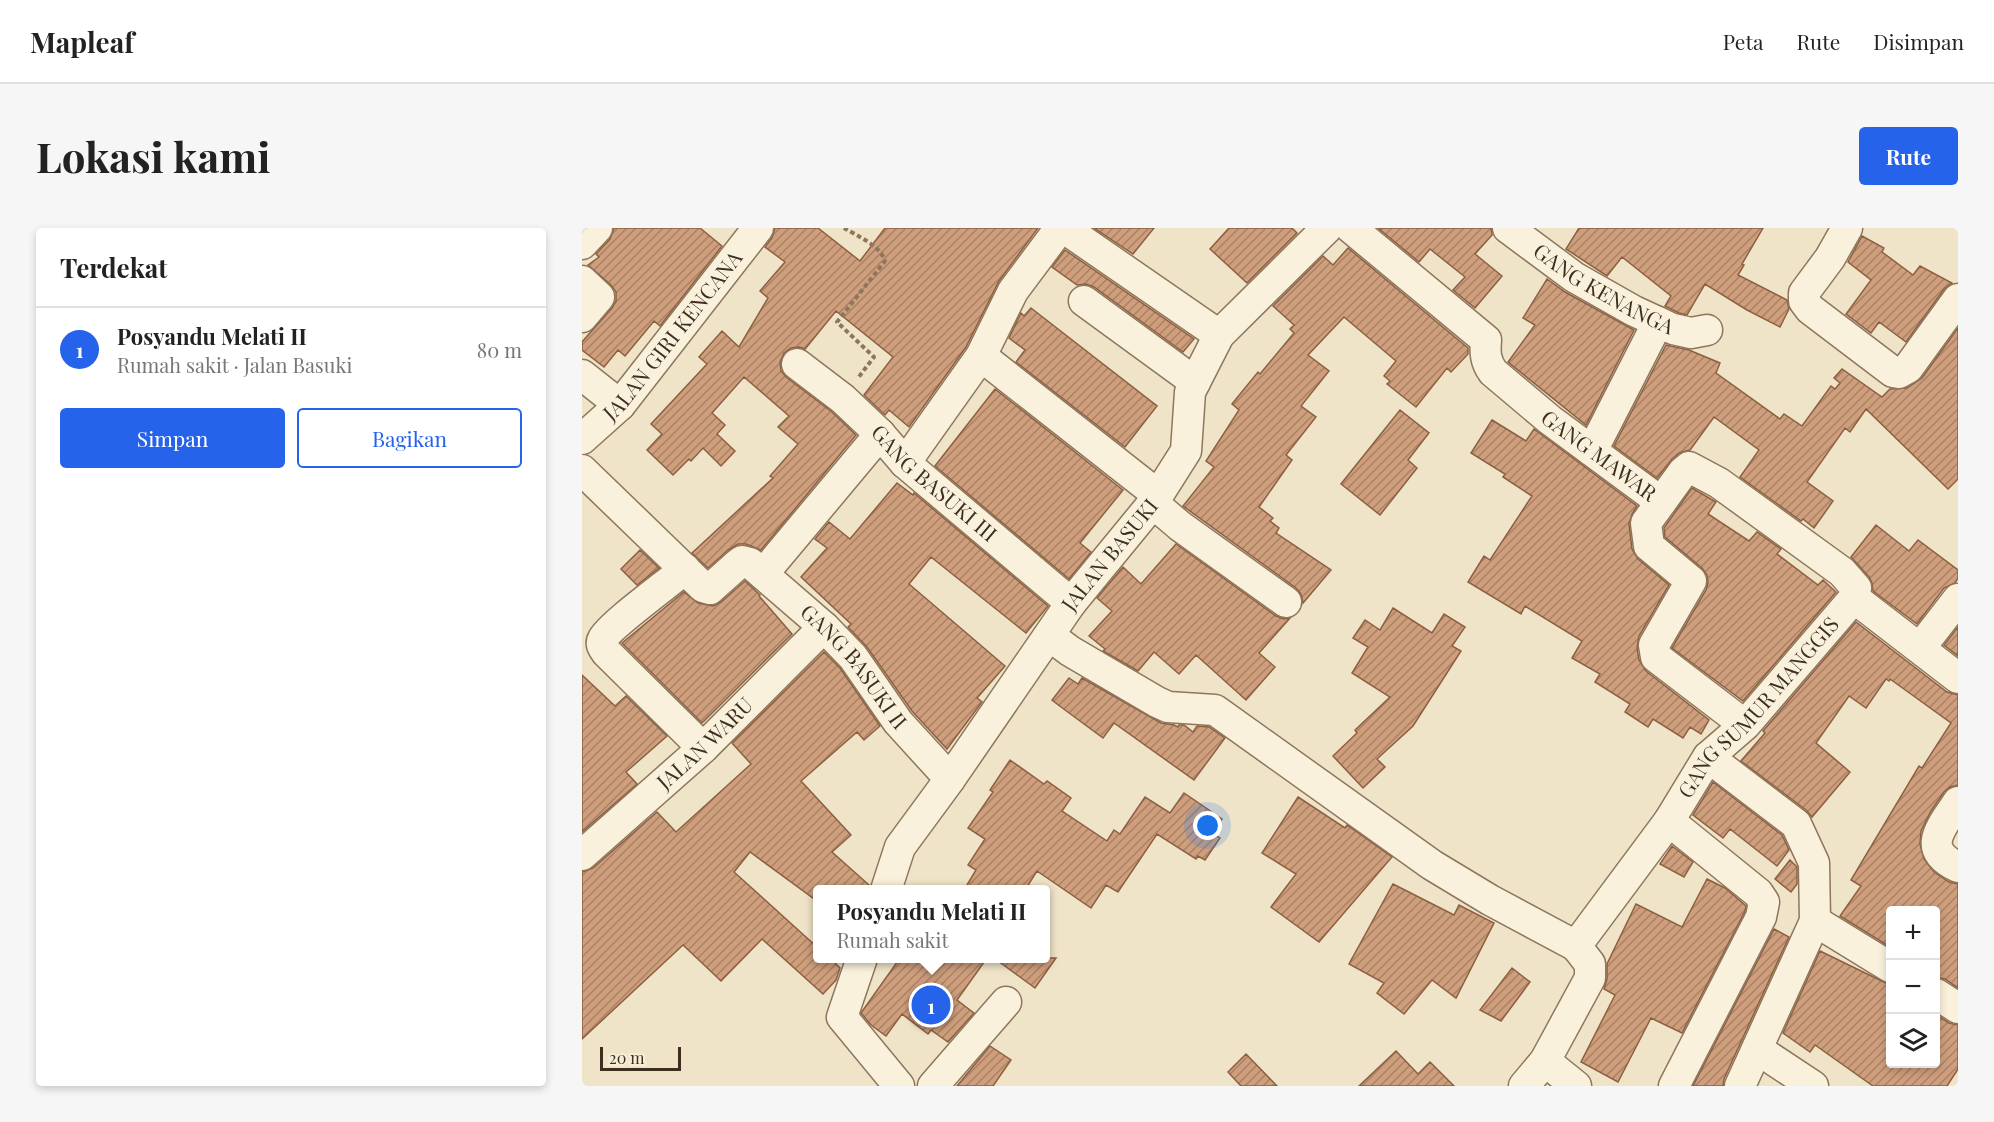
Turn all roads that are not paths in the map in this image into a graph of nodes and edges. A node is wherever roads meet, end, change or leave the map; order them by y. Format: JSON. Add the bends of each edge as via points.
{"nodes":[{"id":1,"x":597,"y":228,"type":"edge"},
{"id":2,"x":758,"y":228,"type":"edge"},
{"id":3,"x":1062,"y":228,"type":"edge"},
{"id":4,"x":1351,"y":228,"type":"edge"},
{"id":5,"x":1508,"y":228,"type":"edge"},
{"id":6,"x":1847,"y":228,"type":"edge"},
{"id":7,"x":1313,"y":232,"type":"edge"},
{"id":8,"x":582,"y":244,"type":"edge"},
{"id":9,"x":582,"y":281,"type":"edge"},
{"id":10,"x":1958,"y":299,"type":"edge"},
{"id":11,"x":1084,"y":301,"type":"dead end"},
{"id":12,"x":582,"y":317,"type":"edge"},
{"id":13,"x":1658,"y":322,"type":"junction"},
{"id":14,"x":1707,"y":330,"type":"dead end"},
{"id":15,"x":1219,"y":335,"type":"junction"},
{"id":16,"x":981,"y":356,"type":"junction"},
{"id":17,"x":797,"y":364,"type":"dead end"},
{"id":18,"x":582,"y":375,"type":"edge"},
{"id":19,"x":1195,"y":382,"type":"junction"},
{"id":20,"x":620,"y":405,"type":"junction"},
{"id":21,"x":880,"y":434,"type":"junction"},
{"id":22,"x":582,"y":440,"type":"edge"},
{"id":23,"x":1592,"y":451,"type":"junction"},
{"id":24,"x":905,"y":463,"type":"junction"},
{"id":25,"x":582,"y":470,"type":"edge"},
{"id":26,"x":1156,"y":499,"type":"junction"},
{"id":27,"x":1661,"y":502,"type":"junction"},
{"id":28,"x":756,"y":568,"type":"junction"},
{"id":29,"x":685,"y":569,"type":"junction"},
{"id":30,"x":1854,"y":598,"type":"junction"},
{"id":31,"x":1958,"y":599,"type":"edge"},
{"id":32,"x":1286,"y":602,"type":"dead end"},
{"id":33,"x":1071,"y":603,"type":"junction"},
{"id":34,"x":824,"y":627,"type":"junction"},
{"id":35,"x":1050,"y":636,"type":"junction"},
{"id":36,"x":1920,"y":648,"type":"junction"},
{"id":37,"x":1958,"y":678,"type":"edge"},
{"id":38,"x":1745,"y":725,"type":"junction"},
{"id":39,"x":703,"y":748,"type":"junction"},
{"id":40,"x":1708,"y":757,"type":"junction"},
{"id":41,"x":950,"y":779,"type":"junction"},
{"id":42,"x":1958,"y":802,"type":"edge"},
{"id":43,"x":1669,"y":821,"type":"junction"},
{"id":44,"x":582,"y":855,"type":"edge"},
{"id":45,"x":1958,"y":867,"type":"edge"},
{"id":46,"x":888,"y":885,"type":"edge"},
{"id":47,"x":1815,"y":921,"type":"junction"},
{"id":48,"x":1576,"y":946,"type":"junction"},
{"id":49,"x":860,"y":963,"type":"edge"},
{"id":50,"x":1886,"y":965,"type":"edge"},
{"id":51,"x":1940,"y":997,"type":"edge"},
{"id":52,"x":1006,"y":1002,"type":"dead end"},
{"id":53,"x":1958,"y":1008,"type":"edge"},
{"id":54,"x":1757,"y":1049,"type":"junction"},
{"id":55,"x":1545,"y":1061,"type":"junction"},
{"id":56,"x":899,"y":1086,"type":"edge"},
{"id":57,"x":933,"y":1086,"type":"edge"},
{"id":58,"x":1524,"y":1086,"type":"edge"},
{"id":59,"x":1576,"y":1086,"type":"edge"},
{"id":60,"x":1674,"y":1086,"type":"edge"},
{"id":61,"x":1740,"y":1086,"type":"edge"},
{"id":62,"x":1813,"y":1086,"type":"edge"}],
"edges":[{"from":1,"to":8,"type":"street"},
{"from":2,"to":20,"type":"street","name":"JALAN GIRI KENCANA"},
{"from":3,"to":15,"type":"street"},
{"from":3,"to":16,"type":"street","via":[[1013,291]]},
{"from":4,"to":23,"type":"street","name":"GANG MAWAR","via":[[1486,340],[1487,364],[1493,372]]},
{"from":5,"to":13,"type":"street","name":"GANG KENANGA","via":[[1574,277]]},
{"from":6,"to":10,"type":"street","via":[[1804,293],[1804,301],[1893,372],[1908,368]]},
{"from":7,"to":15,"type":"street","name":"JALAN BASUKI"},
{"from":9,"to":12,"type":"street","via":[[600,297]]},
{"from":11,"to":19,"type":"street"},
{"from":13,"to":14,"type":"street","name":"GANG KENANGA","via":[[1691,333]]},
{"from":13,"to":23,"type":"street"},
{"from":15,"to":19,"type":"street","name":"JALAN BASUKI"},
{"from":16,"to":24,"type":"street"},
{"from":16,"to":26,"type":"street"},
{"from":17,"to":21,"type":"street","name":"GANG BASUKI III"},
{"from":18,"to":20,"type":"street"},
{"from":19,"to":26,"type":"street","name":"JALAN BASUKI","via":[[1190,392],[1186,451]]},
{"from":20,"to":22,"type":"street","name":"JALAN GIRI KENCANA"},
{"from":21,"to":24,"type":"street","name":"GANG BASUKI III"},
{"from":21,"to":28,"type":"street"},
{"from":23,"to":27,"type":"street","name":"GANG MAWAR"},
{"from":24,"to":33,"type":"street","name":"GANG BASUKI III"},
{"from":25,"to":29,"type":"street"},
{"from":26,"to":32,"type":"street","via":[[1180,526]]},
{"from":26,"to":33,"type":"street","name":"JALAN BASUKI"},
{"from":27,"to":30,"type":"street","via":[[1689,467],[1699,471],[1842,572],[1856,588]]},
{"from":27,"to":38,"type":"street","name":"GANG MAWAR","via":[[1646,522],[1649,546],[1691,581],[1654,645],[1656,657]]},
{"from":28,"to":29,"type":"street","via":[[742,561],[710,589]]},
{"from":28,"to":34,"type":"street","name":"GANG BASUKI II"},
{"from":29,"to":39,"type":"street","via":[[618,624],[603,639],[602,646]]},
{"from":30,"to":36,"type":"street"},
{"from":30,"to":38,"type":"street","name":"GANG SUMUR MANGGIS"},
{"from":31,"to":36,"type":"street"},
{"from":33,"to":35,"type":"street","name":"JALAN BASUKI"},
{"from":34,"to":39,"type":"street","name":"JALAN WARU"},
{"from":34,"to":41,"type":"street","name":"GANG BASUKI II","via":[[853,657],[898,722]]},
{"from":35,"to":41,"type":"street","name":"JALAN BASUKI"},
{"from":35,"to":48,"type":"street","via":[[1157,702],[1215,710],[1432,865]]},
{"from":36,"to":37,"type":"street"},
{"from":38,"to":40,"type":"street","name":"GANG SUMUR MANGGIS"},
{"from":39,"to":44,"type":"street","name":"JALAN WARU"},
{"from":40,"to":43,"type":"street","name":"GANG SUMUR MANGGIS"},
{"from":40,"to":47,"type":"street","via":[[1796,824],[1814,863]]},
{"from":41,"to":46,"type":"street","name":"JALAN BASUKI","via":[[900,847]]},
{"from":42,"to":45,"type":"street","via":[[1935,844],[1939,854]]},
{"from":43,"to":48,"type":"street","name":"GANG SUMUR MANGGIS"},
{"from":43,"to":60,"type":"street","via":[[1764,902],[1761,917]]},
{"from":47,"to":50,"type":"street"},
{"from":47,"to":54,"type":"street"},
{"from":48,"to":55,"type":"street","via":[[1590,964],[1590,978]]},
{"from":49,"to":56,"type":"street","via":[[842,1017]]},
{"from":51,"to":53,"type":"street"},
{"from":52,"to":57,"type":"street"},
{"from":54,"to":61,"type":"street"},
{"from":54,"to":62,"type":"street"},
{"from":55,"to":58,"type":"street"},
{"from":55,"to":59,"type":"street"}]}
